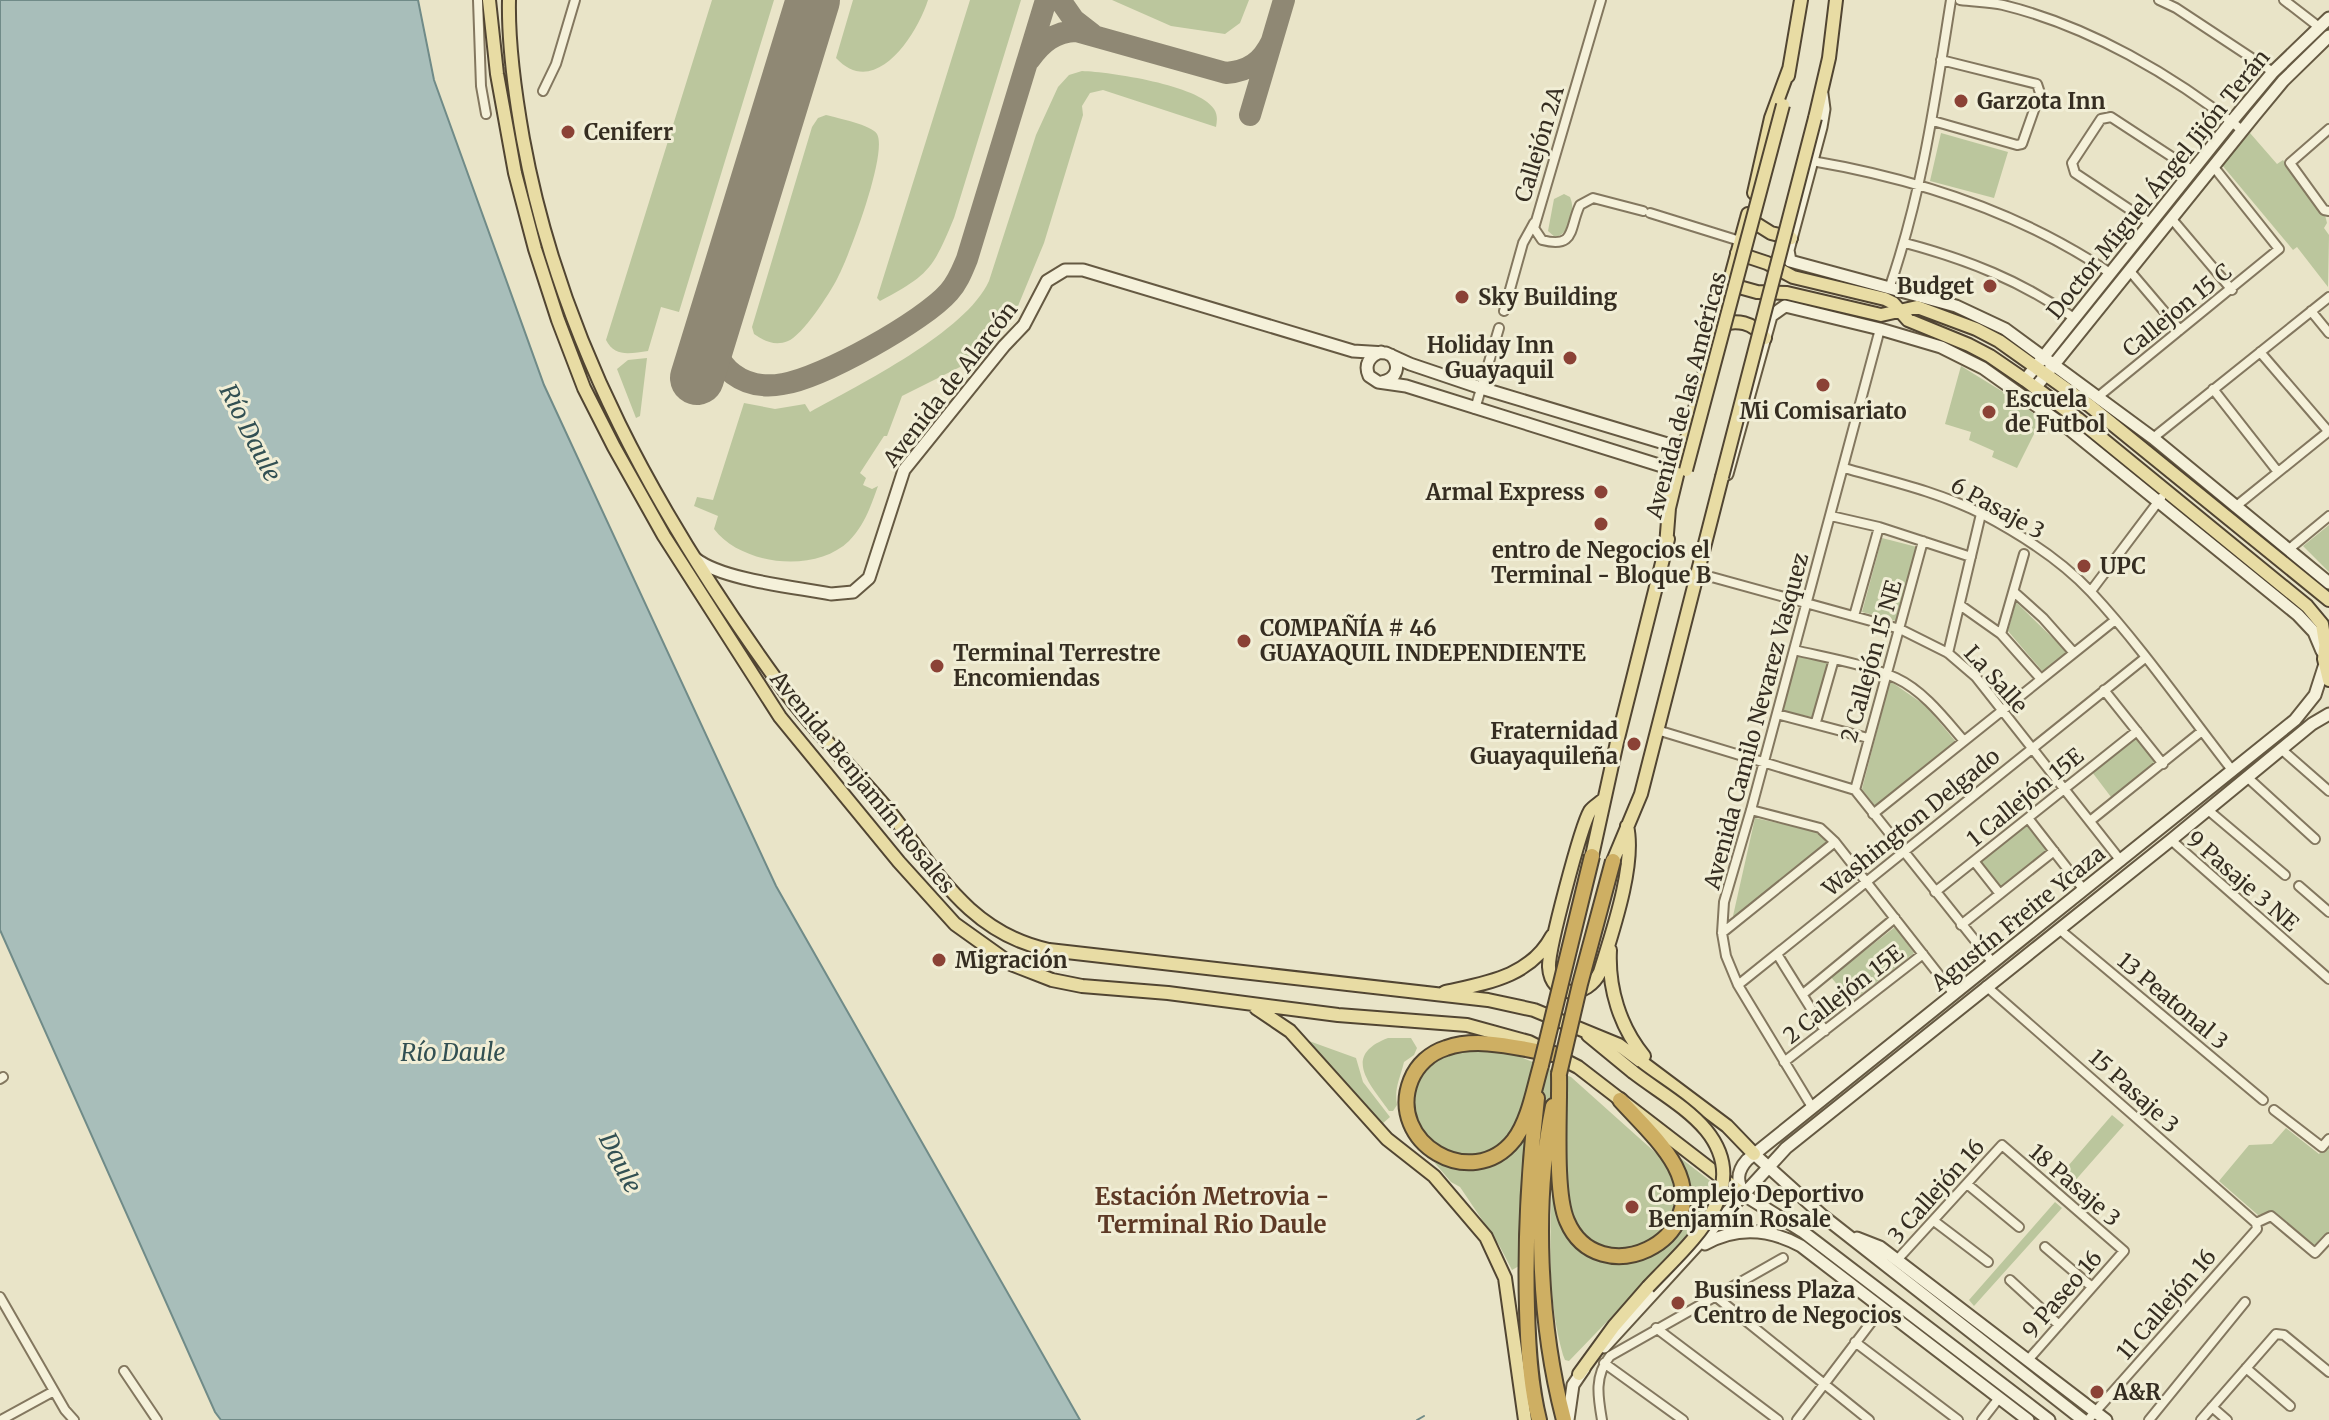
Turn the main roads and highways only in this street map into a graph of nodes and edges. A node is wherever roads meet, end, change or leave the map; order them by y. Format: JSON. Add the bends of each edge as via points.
{"nodes":[{"id":1,"x":489,"y":0,"type":"edge"},
{"id":2,"x":509,"y":0,"type":"edge"},
{"id":3,"x":1801,"y":0,"type":"edge"},
{"id":4,"x":1836,"y":0,"type":"edge"},
{"id":5,"x":2329,"y":18,"type":"edge"},
{"id":6,"x":2329,"y":36,"type":"edge"},
{"id":7,"x":1789,"y":69,"type":"junction"},
{"id":8,"x":1822,"y":94,"type":"junction"},
{"id":9,"x":1747,"y":218,"type":"junction"},
{"id":10,"x":1791,"y":238,"type":"junction"},
{"id":11,"x":1738,"y":247,"type":"junction"},
{"id":12,"x":1726,"y":288,"type":"junction"},
{"id":13,"x":1899,"y":311,"type":"junction"},
{"id":14,"x":1716,"y":326,"type":"junction"},
{"id":15,"x":1765,"y":338,"type":"junction"},
{"id":16,"x":1385,"y":354,"type":"junction"},
{"id":17,"x":2044,"y":365,"type":"junction"},
{"id":18,"x":1382,"y":382,"type":"junction"},
{"id":19,"x":2030,"y":384,"type":"junction"},
{"id":20,"x":1634,"y":435,"type":"junction"},
{"id":21,"x":1684,"y":449,"type":"junction"},
{"id":22,"x":1628,"y":455,"type":"junction"},
{"id":23,"x":1682,"y":470,"type":"junction"},
{"id":24,"x":1721,"y":483,"type":"junction"},
{"id":25,"x":2163,"y":497,"type":"junction"},
{"id":26,"x":695,"y":559,"type":"junction"},
{"id":27,"x":2329,"y":583,"type":"edge"},
{"id":28,"x":2329,"y":600,"type":"edge"},
{"id":29,"x":2327,"y":637,"type":"edge"},
{"id":30,"x":2326,"y":669,"type":"edge"},
{"id":31,"x":2329,"y":714,"type":"edge"},
{"id":32,"x":1604,"y":799,"type":"junction"},
{"id":33,"x":1627,"y":826,"type":"junction"},
{"id":34,"x":1592,"y":856,"type":"joint"},
{"id":35,"x":1613,"y":861,"type":"joint"},
{"id":36,"x":1557,"y":926,"type":"junction"},
{"id":37,"x":1612,"y":934,"type":"junction"},
{"id":38,"x":1435,"y":994,"type":"junction"},
{"id":39,"x":1245,"y":1003,"type":"junction"},
{"id":40,"x":1576,"y":1026,"type":"junction"},
{"id":41,"x":1554,"y":1054,"type":"junction"},
{"id":42,"x":1541,"y":1065,"type":"junction"},
{"id":43,"x":1559,"y":1074,"type":"junction"},
{"id":44,"x":1662,"y":1076,"type":"junction"},
{"id":45,"x":1620,"y":1100,"type":"junction"},
{"id":46,"x":1754,"y":1154,"type":"junction"},
{"id":47,"x":1767,"y":1167,"type":"junction"},
{"id":48,"x":1744,"y":1195,"type":"junction"},
{"id":49,"x":1536,"y":1196,"type":"junction"},
{"id":50,"x":1823,"y":1216,"type":"junction"},
{"id":51,"x":1802,"y":1231,"type":"junction"},
{"id":52,"x":1693,"y":1252,"type":"junction"},
{"id":53,"x":1830,"y":1268,"type":"junction"},
{"id":54,"x":1531,"y":1373,"type":"junction"},
{"id":55,"x":1579,"y":1374,"type":"junction"},
{"id":56,"x":2089,"y":1417,"type":"edge"},
{"id":57,"x":1525,"y":1420,"type":"edge"},
{"id":58,"x":1533,"y":1420,"type":"edge"},
{"id":59,"x":1539,"y":1420,"type":"edge"},
{"id":60,"x":1566,"y":1420,"type":"edge"},
{"id":61,"x":2028,"y":1420,"type":"edge"},
{"id":62,"x":2049,"y":1420,"type":"edge"},
{"id":63,"x":2106,"y":1420,"type":"edge"}],
"edges":[{"from":1,"to":39,"type":"main road","name":"Avenida Benjamín Rosales","via":[[515,173],[535,249],[584,388],[664,536],[780,717],[927,894],[991,951],[1030,972],[1067,983]]},
{"from":2,"to":26,"type":"main road","name":"Avenida Benjamín Rosales","via":[[517,104],[547,246],[596,380]]},
{"from":3,"to":7,"type":"main road","name":"Avenida de las Américas"},
{"from":4,"to":8,"type":"main road"},
{"from":5,"to":17,"type":"main road","name":"Doctor Miguel Ángel Jijón Terán","via":[[2232,121],[2074,318]]},
{"from":6,"to":17,"type":"main road","name":"Doctor Miguel Ángel Jijón Terán","via":[[2283,81]]},
{"from":7,"to":9,"type":"main road"},
{"from":7,"to":23,"type":"main road","name":"Avenida de las Américas","bridge":true},
{"from":8,"to":10,"type":"main road","via":[[1824,109]]},
{"from":8,"to":24,"type":"main road","bridge":true},
{"from":9,"to":10,"type":"main road"},
{"from":9,"to":11,"type":"main road"},
{"from":10,"to":17,"type":"main road","via":[[1788,257],[1796,264],[1956,306],[2005,329]]},
{"from":11,"to":12,"type":"main road"},
{"from":11,"to":13,"type":"main road","via":[[1793,277],[1885,299]]},
{"from":12,"to":13,"type":"main road","via":[[1787,293],[1881,315]]},
{"from":12,"to":14,"type":"main road"},
{"from":13,"to":17,"type":"main road","via":[[1917,307],[1952,318]]},
{"from":13,"to":19,"type":"main road","via":[[1908,320],[1990,356]]},
{"from":14,"to":15,"type":"main road","via":[[1748,323]]},
{"from":14,"to":21,"type":"main road"},
{"from":15,"to":24,"type":"main road","via":[[1732,462]]},
{"from":15,"to":25,"type":"main road","via":[[1771,316],[1785,306],[1941,347],[1983,368]]},
{"from":16,"to":18,"type":"main road","via":[[1396,362],[1396,371]]},
{"from":16,"to":18,"type":"main road","via":[[1371,357],[1367,366],[1369,376]]},
{"from":16,"to":20,"type":"main road","name":"Avenida de Alarcón"},
{"from":16,"to":26,"type":"main road","name":"Avenida de Alarcón","via":[[1353,351],[1083,270],[1065,270],[1047,281],[1024,325],[904,470],[872,571],[859,588],[831,594],[725,573]]},
{"from":17,"to":19,"type":"main road","name":"Doctor Miguel Ángel Jijón Terán"},
{"from":17,"to":27,"type":"main road","via":[[2099,396]]},
{"from":17,"to":28,"type":"main road"},
{"from":18,"to":22,"type":"main road"},
{"from":19,"to":25,"type":"main road","via":[[2078,419]]},
{"from":20,"to":21,"type":"main road","name":"Avenida de Alarcón"},
{"from":20,"to":22,"type":"main road"},
{"from":21,"to":23,"type":"main road"},
{"from":22,"to":23,"type":"main road"},
{"from":23,"to":32,"type":"main road","name":"Avenida de las Américas"},
{"from":24,"to":33,"type":"main road","via":[[1641,794]]},
{"from":25,"to":29,"type":"main road","via":[[2307,606]]},
{"from":25,"to":30,"type":"main road","via":[[2311,627]]},
{"from":26,"to":38,"type":"main road","name":"Avenida Benjamín Rosales","via":[[780,685],[952,894],[996,929],[1049,950]]},
{"from":29,"to":30,"type":"main road"},
{"from":30,"to":46,"type":"main road","name":"Agustín Freire Ycaza","via":[[2303,713]]},
{"from":31,"to":47,"type":"main road","name":"Agustín Freire Ycaza","via":[[1826,1114]]},
{"from":32,"to":34,"type":"main road","name":"Avenida de las Américas"},
{"from":32,"to":36,"type":"main road","via":[[1590,811]]},
{"from":33,"to":35,"type":"main road"},
{"from":33,"to":37,"type":"main road","via":[[1627,868]]},
{"from":34,"to":42,"type":"highway","bridge":true},
{"from":35,"to":43,"type":"highway","bridge":true},
{"from":36,"to":37,"type":"main road","via":[[1551,978],[1561,989],[1575,992],[1597,980]]},
{"from":36,"to":38,"type":"main road","via":[[1539,954],[1516,972]]},
{"from":37,"to":44,"type":"main road","via":[[1611,973],[1619,1011],[1632,1040]]},
{"from":38,"to":40,"type":"main road","name":"Avenida Benjamín Rosales","via":[[1513,1004]]},
{"from":39,"to":41,"type":"main road","name":"Avenida Benjamín Rosales","via":[[1467,1025]]},
{"from":39,"to":57,"type":"main road","via":[[1290,1031],[1387,1139],[1434,1176],[1486,1237],[1505,1278]]},
{"from":40,"to":44,"type":"main road","name":"Avenida Benjamín Rosales","via":[[1619,1045]]},
{"from":40,"to":55,"type":"main road","bridge":true,"via":[[1707,1132],[1717,1148],[1722,1175],[1720,1199],[1711,1216]]},
{"from":41,"to":42,"type":"highway","via":[[1471,1043],[1439,1050],[1417,1069],[1407,1096],[1417,1138],[1439,1156],[1461,1163],[1499,1154],[1521,1128]]},
{"from":41,"to":45,"type":"main road","name":"Avenida Benjamín Rosales"},
{"from":42,"to":49,"type":"highway"},
{"from":43,"to":45,"type":"highway","via":[[1563,1209],[1583,1243],[1619,1256],[1643,1253],[1662,1242],[1676,1225],[1682,1196],[1675,1166]]},
{"from":43,"to":49,"type":"highway"},
{"from":44,"to":46,"type":"main road"},
{"from":45,"to":48,"type":"main road","name":"Avenida Benjamín Rosales"},
{"from":46,"to":47,"type":"main road"},
{"from":46,"to":48,"type":"main road","name":"Agustín Freire Ycaza","via":[[1739,1174]]},
{"from":47,"to":48,"type":"main road","name":"Agustín Freire Ycaza"},
{"from":47,"to":50,"type":"main road"},
{"from":48,"to":51,"type":"main road"},
{"from":48,"to":52,"type":"main road","name":"Agustín Freire Ycaza"},
{"from":49,"to":54,"type":"highway","via":[[1526,1284]]},
{"from":49,"to":60,"type":"highway","via":[[1546,1324]]},
{"from":50,"to":56,"type":"main road"},
{"from":50,"to":56,"type":"main road","via":[[1880,1247],[2028,1360]]},
{"from":51,"to":53,"type":"main road"},
{"from":51,"to":62,"type":"main road"},
{"from":52,"to":53,"type":"main road","via":[[1733,1233],[1767,1232],[1801,1246]]},
{"from":52,"to":55,"type":"main road","name":"Agustín Freire Ycaza"},
{"from":53,"to":61,"type":"main road"},
{"from":54,"to":58,"type":"main road"},
{"from":54,"to":59,"type":"highway"},
{"from":55,"to":60,"type":"main road","name":"Agustín Freire Ycaza"},
{"from":56,"to":63,"type":"main road"}]}
